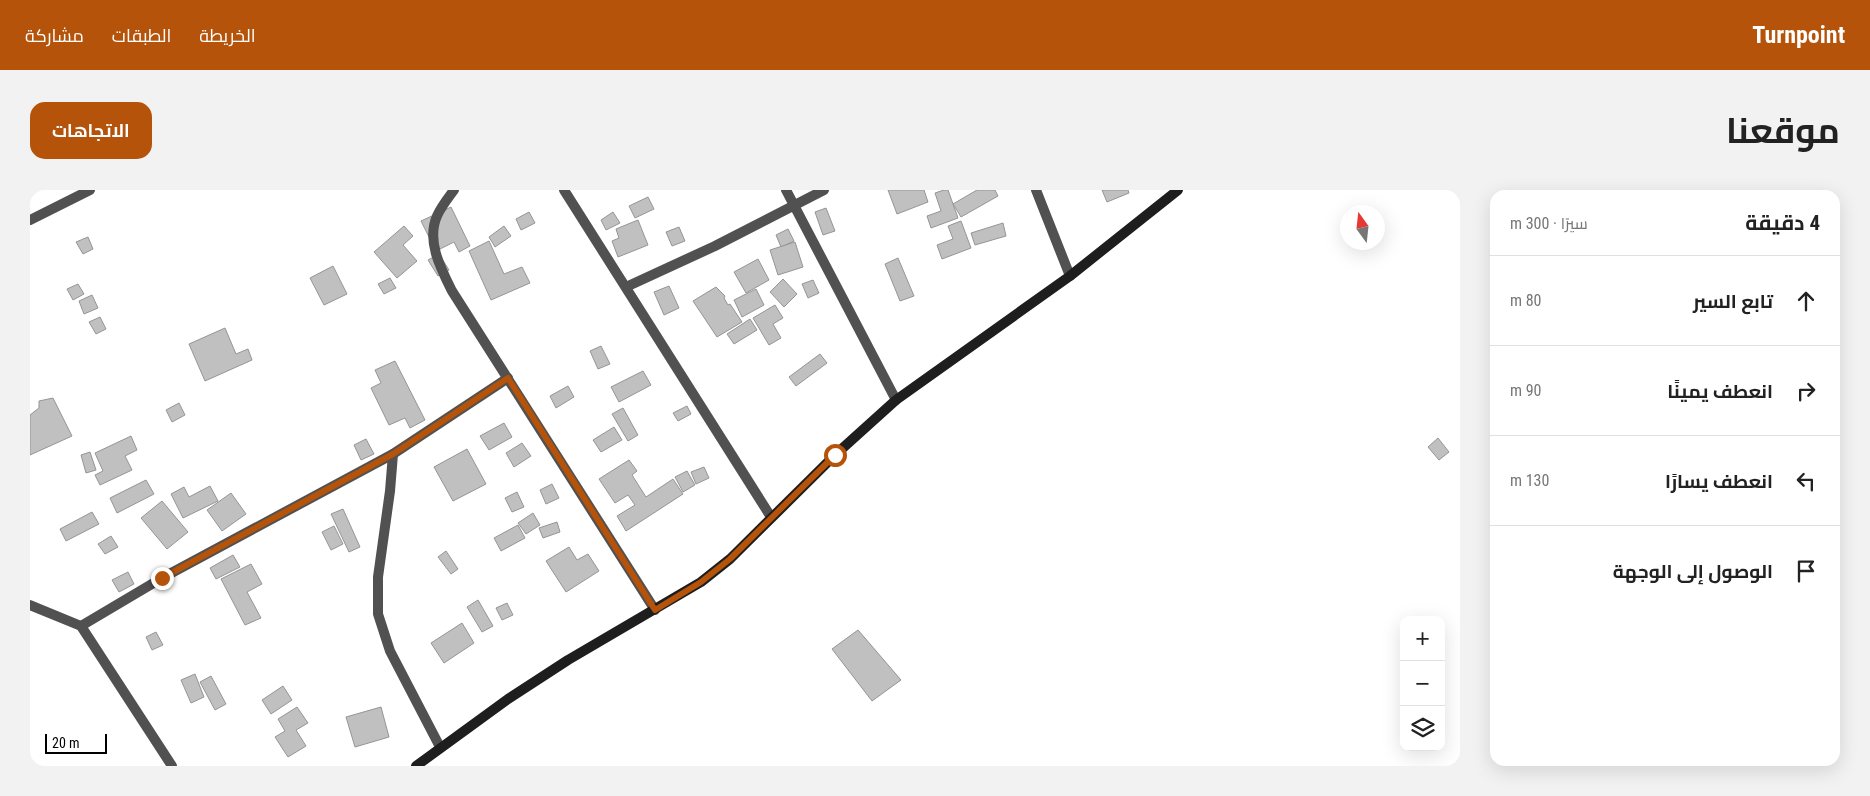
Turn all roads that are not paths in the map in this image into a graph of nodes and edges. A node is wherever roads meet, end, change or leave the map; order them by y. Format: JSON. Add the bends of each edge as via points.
{"nodes":[{"id":1,"x":90,"y":190,"type":"edge"},
{"id":2,"x":454,"y":190,"type":"edge"},
{"id":3,"x":564,"y":190,"type":"edge"},
{"id":4,"x":786,"y":190,"type":"edge"},
{"id":5,"x":824,"y":190,"type":"edge"},
{"id":6,"x":1036,"y":190,"type":"edge"},
{"id":7,"x":1178,"y":190,"type":"edge"},
{"id":8,"x":794,"y":204,"type":"junction"},
{"id":9,"x":30,"y":220,"type":"edge"},
{"id":10,"x":1070,"y":276,"type":"junction"},
{"id":11,"x":626,"y":287,"type":"junction"},
{"id":12,"x":508,"y":378,"type":"junction"},
{"id":13,"x":896,"y":400,"type":"junction"},
{"id":14,"x":393,"y":454,"type":"junction"},
{"id":15,"x":771,"y":517,"type":"junction"},
{"id":16,"x":30,"y":605,"type":"edge"},
{"id":17,"x":655,"y":610,"type":"junction"},
{"id":18,"x":82,"y":626,"type":"junction"},
{"id":19,"x":440,"y":746,"type":"junction"},
{"id":20,"x":172,"y":766,"type":"edge"},
{"id":21,"x":416,"y":766,"type":"edge"}],
"edges":[{"from":1,"to":9,"type":"street"},
{"from":2,"to":12,"type":"street","via":[[436,218],[433,244],[452,291]]},
{"from":3,"to":11,"type":"street"},
{"from":4,"to":8,"type":"street"},
{"from":5,"to":8,"type":"street"},
{"from":6,"to":10,"type":"street"},
{"from":7,"to":10,"type":"street"},
{"from":8,"to":11,"type":"street","via":[[716,246]]},
{"from":8,"to":13,"type":"street"},
{"from":10,"to":13,"type":"street"},
{"from":11,"to":15,"type":"street"},
{"from":12,"to":14,"type":"street"},
{"from":12,"to":17,"type":"street"},
{"from":13,"to":15,"type":"street"},
{"from":14,"to":18,"type":"street","via":[[180,568]]},
{"from":14,"to":19,"type":"street","via":[[378,577],[378,614],[390,651]]},
{"from":15,"to":17,"type":"street","via":[[715,571]]},
{"from":16,"to":18,"type":"street"},
{"from":17,"to":19,"type":"street","via":[[568,660]]},
{"from":18,"to":20,"type":"street"},
{"from":19,"to":21,"type":"street"}]}
